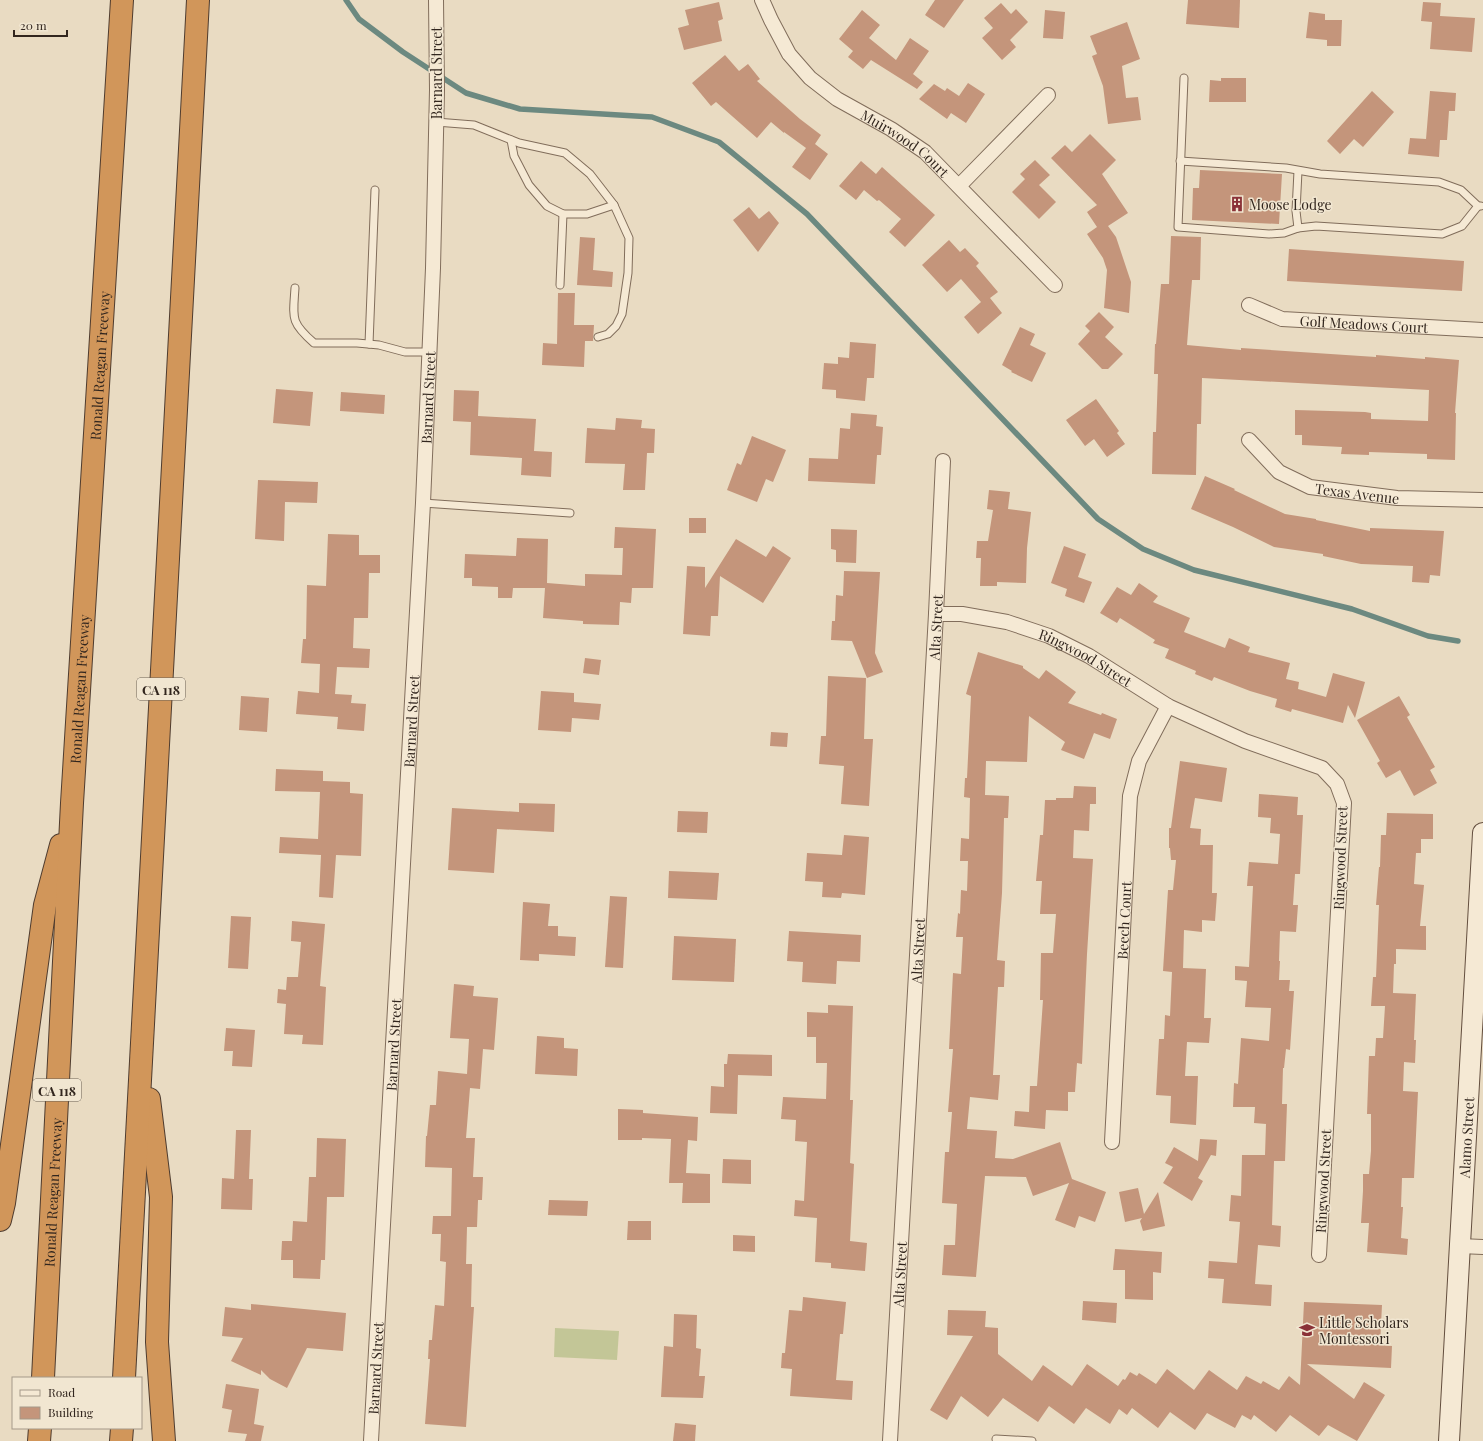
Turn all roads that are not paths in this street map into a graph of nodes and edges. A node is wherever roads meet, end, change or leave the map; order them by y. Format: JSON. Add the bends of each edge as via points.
{"nodes":[{"id":1,"x":122,"y":0,"type":"edge"},
{"id":2,"x":198,"y":0,"type":"edge"},
{"id":3,"x":436,"y":0,"type":"edge"},
{"id":4,"x":762,"y":0,"type":"edge"},
{"id":5,"x":1184,"y":78,"type":"dead end"},
{"id":6,"x":1048,"y":95,"type":"dead end"},
{"id":7,"x":436,"y":122,"type":"junction"},
{"id":8,"x":511,"y":140,"type":"junction"},
{"id":9,"x":1180,"y":161,"type":"junction"},
{"id":10,"x":1298,"y":171,"type":"junction"},
{"id":11,"x":959,"y":186,"type":"junction"},
{"id":12,"x":375,"y":190,"type":"dead end"},
{"id":13,"x":614,"y":205,"type":"junction"},
{"id":14,"x":1481,"y":206,"type":"edge"},
{"id":15,"x":563,"y":214,"type":"junction"},
{"id":16,"x":1298,"y":228,"type":"junction"},
{"id":17,"x":560,"y":285,"type":"dead end"},
{"id":18,"x":1055,"y":285,"type":"dead end"},
{"id":19,"x":295,"y":288,"type":"dead end"},
{"id":20,"x":1249,"y":305,"type":"dead end"},
{"id":21,"x":1483,"y":330,"type":"edge"},
{"id":22,"x":598,"y":337,"type":"dead end"},
{"id":23,"x":369,"y":344,"type":"junction"},
{"id":24,"x":429,"y":352,"type":"junction"},
{"id":25,"x":1250,"y":440,"type":"dead end"},
{"id":26,"x":943,"y":461,"type":"dead end"},
{"id":27,"x":1483,"y":500,"type":"edge"},
{"id":28,"x":423,"y":503,"type":"junction"},
{"id":29,"x":570,"y":513,"type":"dead end"},
{"id":30,"x":936,"y":614,"type":"junction"},
{"id":31,"x":1168,"y":706,"type":"junction"},
{"id":32,"x":72,"y":803,"type":"junction"},
{"id":33,"x":1483,"y":833,"type":"edge"},
{"id":34,"x":142,"y":1042,"type":"junction"},
{"id":35,"x":1112,"y":1142,"type":"dead end"},
{"id":36,"x":0,"y":1220,"type":"edge"},
{"id":37,"x":1460,"y":1246,"type":"junction"},
{"id":38,"x":1483,"y":1247,"type":"edge"},
{"id":39,"x":1319,"y":1255,"type":"dead end"},
{"id":40,"x":43,"y":1377,"type":"edge"},
{"id":41,"x":124,"y":1377,"type":"edge"},
{"id":42,"x":40,"y":1429,"type":"edge"},
{"id":43,"x":122,"y":1429,"type":"edge"},
{"id":44,"x":996,"y":1439,"type":"dead end"},
{"id":45,"x":39,"y":1441,"type":"edge"},
{"id":46,"x":121,"y":1441,"type":"edge"},
{"id":47,"x":164,"y":1441,"type":"edge"},
{"id":48,"x":371,"y":1441,"type":"edge"},
{"id":49,"x":890,"y":1441,"type":"edge"},
{"id":50,"x":1032,"y":1441,"type":"edge"},
{"id":51,"x":1449,"y":1441,"type":"edge"}],
"edges":[{"from":1,"to":32,"type":"highway","name":"Ronald Reagan Freeway","number":"CA 118"},
{"from":2,"to":34,"type":"highway","number":"CA 118"},
{"from":3,"to":7,"type":"street","name":"Barnard Street"},
{"from":4,"to":11,"type":"street","name":"Muirwood Court","via":[[789,54],[810,78],[837,99],[925,152]]},
{"from":5,"to":9,"type":"lane"},
{"from":6,"to":11,"type":"street"},
{"from":7,"to":8,"type":"lane","via":[[474,125]]},
{"from":7,"to":24,"type":"street","name":"Barnard Street"},
{"from":8,"to":13,"type":"lane","via":[[565,153],[590,174]]},
{"from":8,"to":15,"type":"lane","via":[[514,156],[529,185],[546,206]]},
{"from":9,"to":10,"type":"lane"},
{"from":9,"to":16,"type":"lane","via":[[1178,227],[1268,234],[1284,233]]},
{"from":10,"to":14,"type":"lane","via":[[1439,182],[1461,190]]},
{"from":10,"to":16,"type":"lane"},
{"from":11,"to":18,"type":"street","name":"Muirwood Court"},
{"from":12,"to":23,"type":"lane"},
{"from":13,"to":15,"type":"lane","via":[[587,214]]},
{"from":13,"to":22,"type":"lane","via":[[629,238],[628,273],[622,314],[608,334]]},
{"from":14,"to":16,"type":"lane","via":[[1462,226],[1442,234],[1316,226]]},
{"from":15,"to":17,"type":"lane"},
{"from":19,"to":23,"type":"lane","via":[[293,318],[301,331],[314,342]]},
{"from":20,"to":21,"type":"street","name":"Golf Meadows Court","via":[[1282,319]]},
{"from":23,"to":24,"type":"lane","via":[[405,352]]},
{"from":24,"to":28,"type":"street","name":"Barnard Street"},
{"from":25,"to":27,"type":"street","name":"Texas Avenue","via":[[1279,472],[1310,487],[1397,498]]},
{"from":26,"to":30,"type":"street","name":"Alta Street"},
{"from":28,"to":29,"type":"lane"},
{"from":28,"to":48,"type":"street","name":"Barnard Street"},
{"from":30,"to":31,"type":"street","name":"Ringwood Street","via":[[962,614],[1007,622],[1049,636],[1089,656]]},
{"from":30,"to":49,"type":"street","name":"Alta Street"},
{"from":31,"to":35,"type":"street","name":"Beech Court","via":[[1139,761],[1130,796]]},
{"from":31,"to":39,"type":"street","name":"Ringwood Street","via":[[1245,741],[1322,768],[1337,784],[1344,803]]},
{"from":32,"to":36,"type":"highway","via":[[45,905]]},
{"from":32,"to":40,"type":"highway","name":"Ronald Reagan Freeway","number":"CA 118"},
{"from":33,"to":37,"type":"main road","name":"Alamo Street"},
{"from":34,"to":41,"type":"highway","number":"CA 118"},
{"from":34,"to":47,"type":"highway","via":[[161,1197],[157,1342]]},
{"from":37,"to":38,"type":"street"},
{"from":37,"to":51,"type":"main road","name":"Alamo Street"},
{"from":42,"to":45,"type":"highway"},
{"from":43,"to":46,"type":"highway"},
{"from":44,"to":50,"type":"lane"}]}
